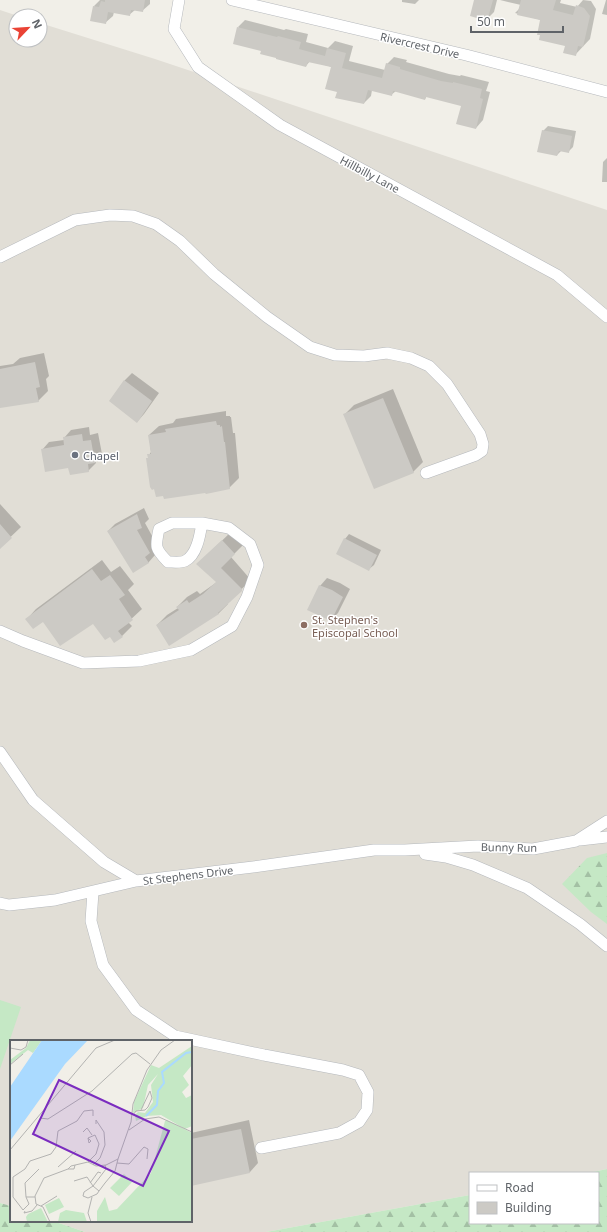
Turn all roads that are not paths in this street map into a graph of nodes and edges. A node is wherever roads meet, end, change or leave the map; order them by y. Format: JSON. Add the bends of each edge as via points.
{"nodes":[{"id":1,"x":179,"y":0,"type":"edge"},
{"id":2,"x":232,"y":0,"type":"edge"},
{"id":3,"x":607,"y":92,"type":"edge"},
{"id":4,"x":0,"y":257,"type":"edge"},
{"id":5,"x":607,"y":317,"type":"edge"},
{"id":6,"x":426,"y":472,"type":"dead end"},
{"id":7,"x":202,"y":523,"type":"junction"},
{"id":8,"x":0,"y":631,"type":"edge"},
{"id":9,"x":0,"y":752,"type":"edge"},
{"id":10,"x":607,"y":821,"type":"edge"},
{"id":11,"x":607,"y":837,"type":"edge"},
{"id":12,"x":576,"y":841,"type":"junction"},
{"id":13,"x":405,"y":850,"type":"junction"},
{"id":14,"x":136,"y":881,"type":"junction"},
{"id":15,"x":93,"y":892,"type":"junction"},
{"id":16,"x":0,"y":903,"type":"edge"},
{"id":17,"x":607,"y":946,"type":"edge"},
{"id":18,"x":261,"y":1148,"type":"dead end"}],
"edges":[{"from":1,"to":5,"type":"street","name":"Hillbilly Lane","via":[[174,29],[198,67],[280,125],[557,275]]},
{"from":2,"to":3,"type":"street","name":"Rivercrest Drive"},
{"from":4,"to":6,"type":"street","via":[[75,220],[110,215],[134,216],[156,224],[180,241],[214,274],[249,302],[310,347],[335,355],[364,356],[387,353],[411,358],[429,366],[447,384],[480,434],[483,444],[482,451],[476,455]]},
{"from":7,"to":7,"type":"street","via":[[195,551],[184,561],[168,562],[158,551],[156,540],[159,529],[172,523]]},
{"from":7,"to":8,"type":"street","via":[[229,528],[250,544],[258,565],[247,598],[232,626],[191,650],[139,661],[83,663]]},
{"from":9,"to":14,"type":"street","name":"St Stephens Drive","via":[[33,800],[104,862]]},
{"from":10,"to":12,"type":"street","name":"Bunny Run"},
{"from":11,"to":12,"type":"street"},
{"from":12,"to":13,"type":"street","name":"Bunny Run","via":[[533,849],[478,846]]},
{"from":13,"to":14,"type":"street","name":"St Stephens Drive","via":[[374,850]]},
{"from":13,"to":17,"type":"street","via":[[473,865],[527,888]]},
{"from":14,"to":15,"type":"street"},
{"from":15,"to":16,"type":"street","via":[[55,900],[9,905]]},
{"from":15,"to":18,"type":"street","via":[[91,921],[104,965],[136,1010],[175,1036],[359,1075],[368,1092],[367,1110],[359,1122],[339,1133]]}]}
